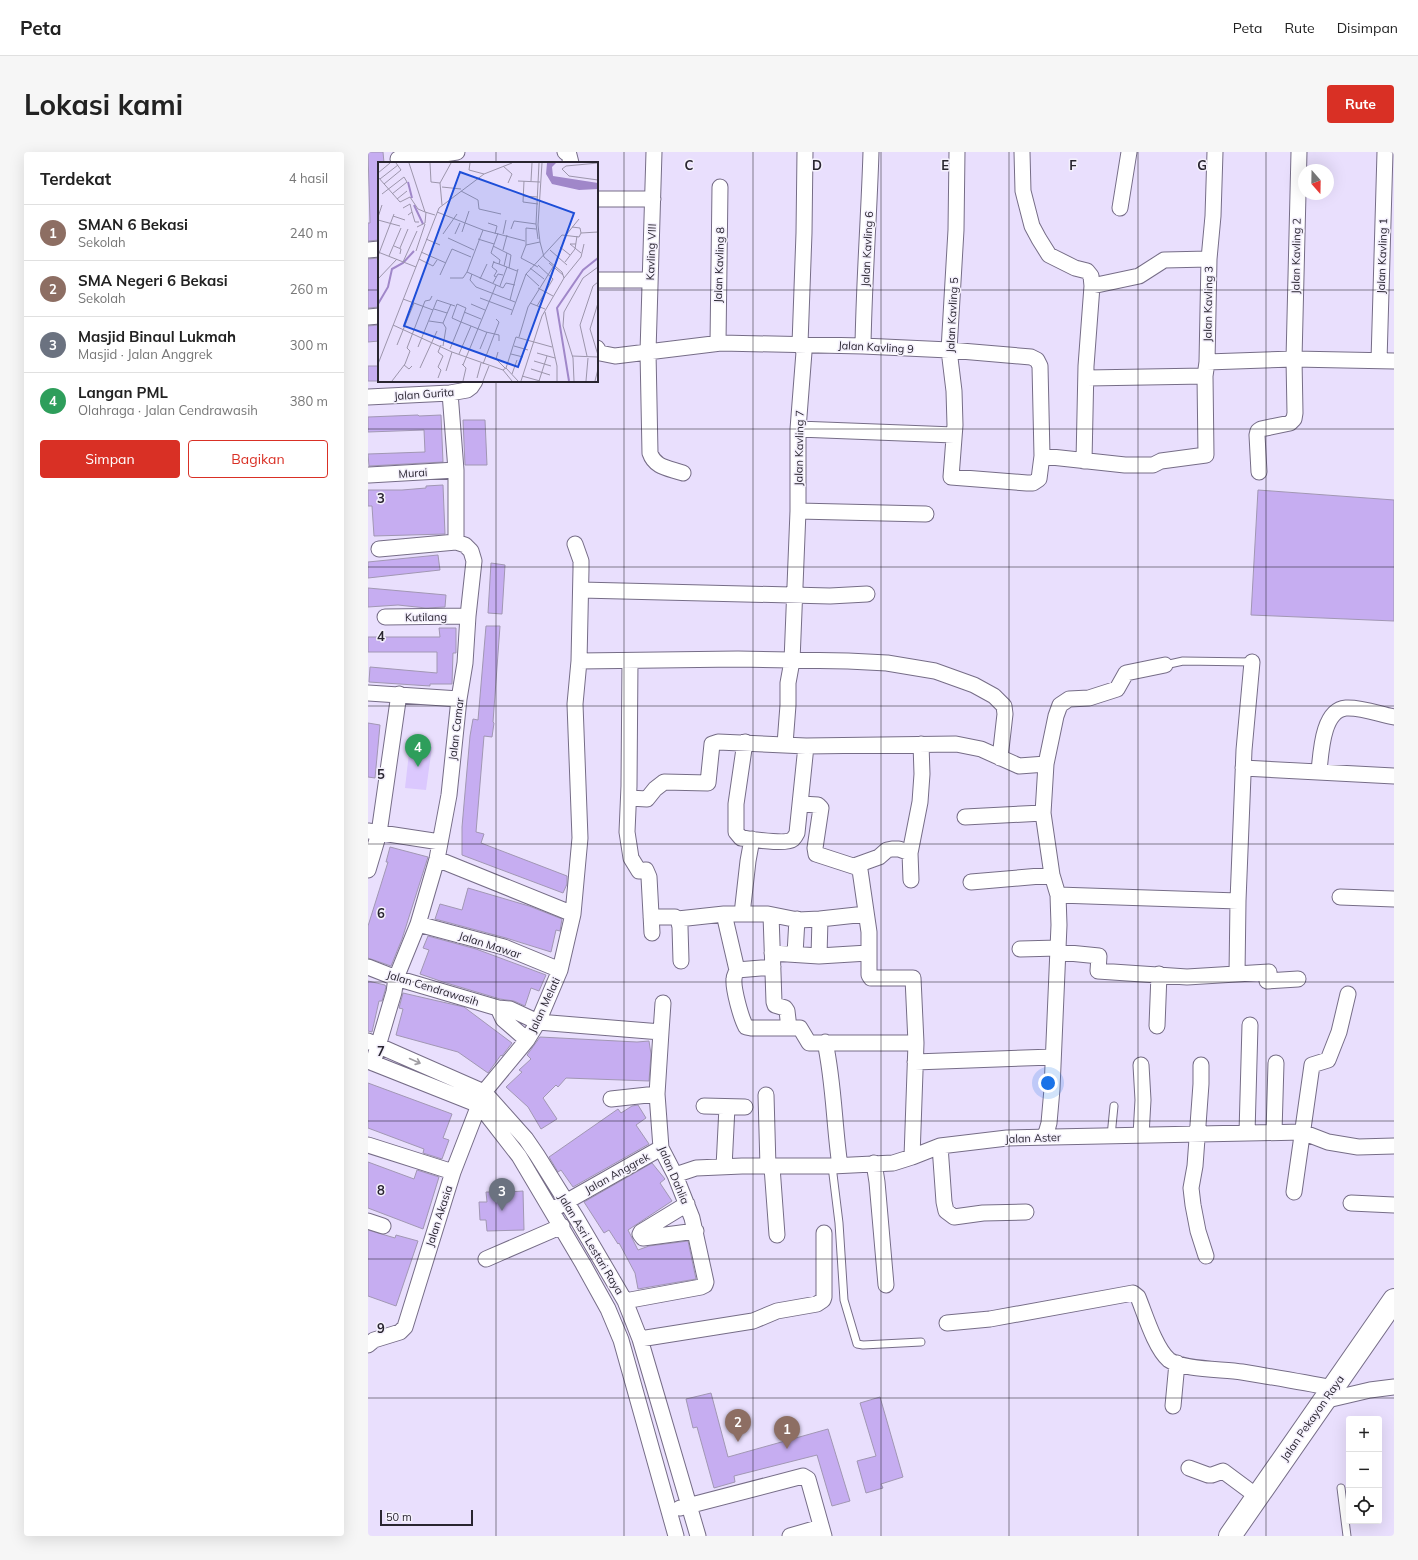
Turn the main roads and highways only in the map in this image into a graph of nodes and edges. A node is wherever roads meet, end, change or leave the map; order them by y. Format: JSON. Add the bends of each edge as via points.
{"nodes":[{"id":1,"x":1393,"y":1303,"type":"edge"},
{"id":2,"x":1230,"y":1536,"type":"edge"}],
"edges":[{"from":1,"to":2,"type":"main road","name":"Jalan Pekayon Raya"}]}
